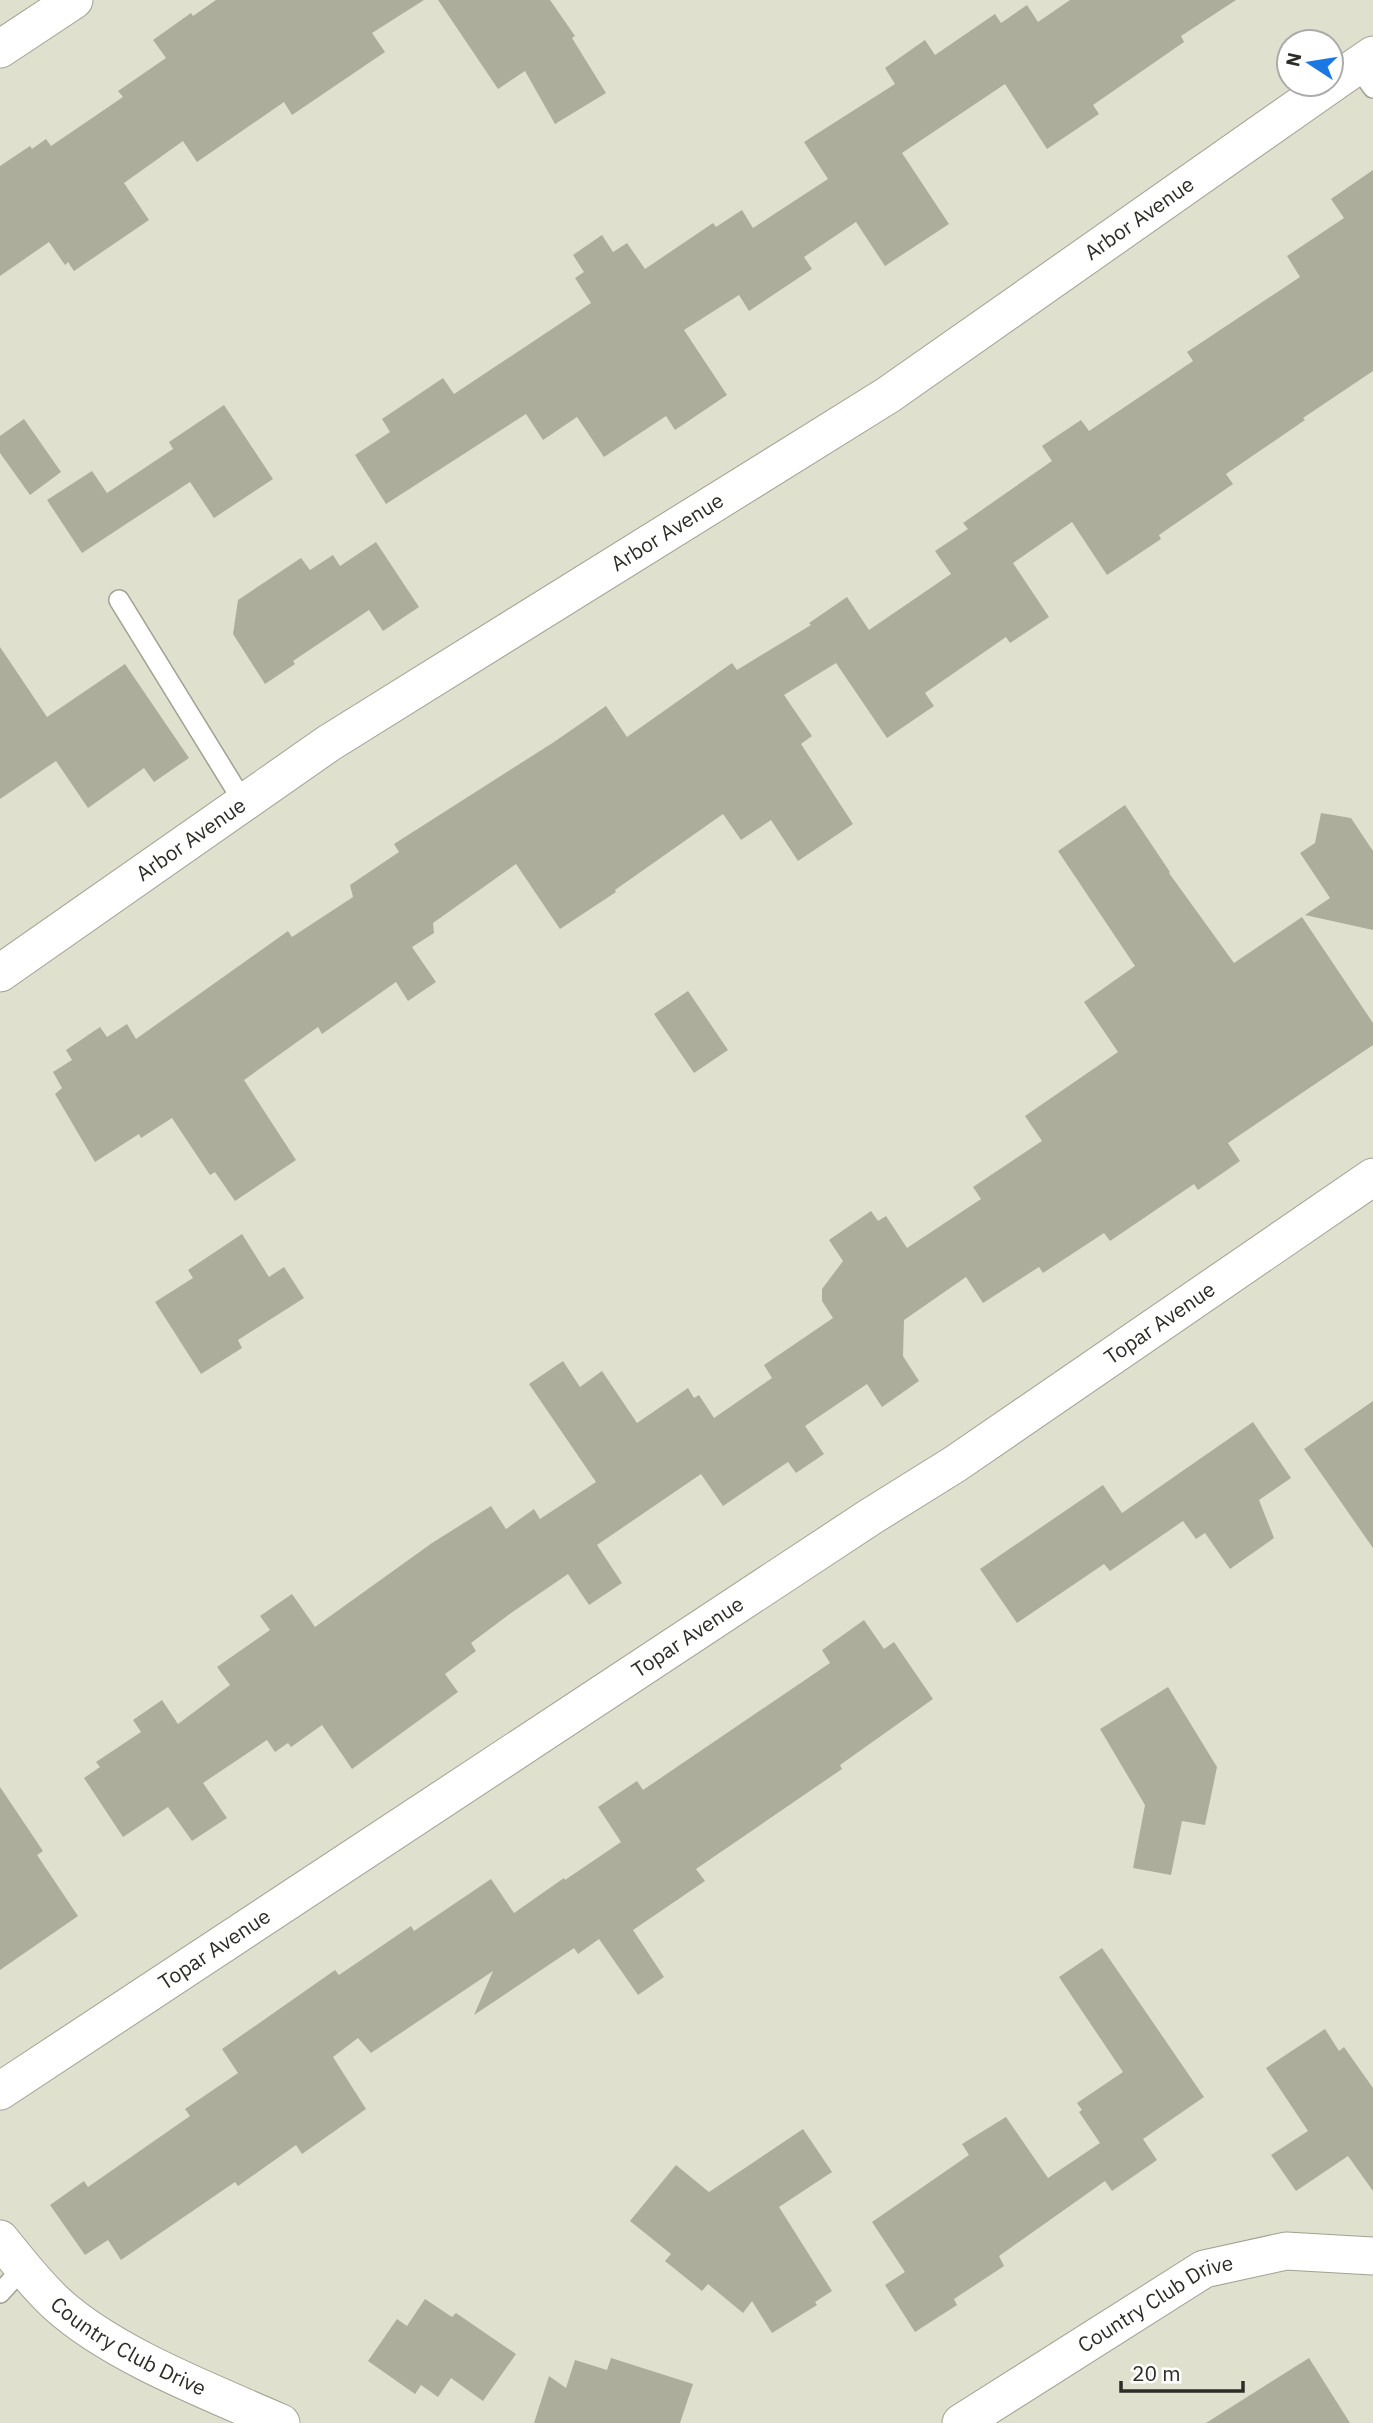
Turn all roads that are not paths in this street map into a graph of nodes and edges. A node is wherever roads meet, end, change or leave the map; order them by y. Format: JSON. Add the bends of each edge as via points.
{"nodes":[{"id":1,"x":74,"y":0,"type":"edge"},
{"id":2,"x":0,"y":50,"type":"edge"},
{"id":3,"x":1353,"y":75,"type":"edge"},
{"id":4,"x":119,"y":600,"type":"dead end"},
{"id":5,"x":244,"y":803,"type":"junction"},
{"id":6,"x":0,"y":973,"type":"edge"},
{"id":7,"x":1373,"y":1177,"type":"edge"},
{"id":8,"x":0,"y":2091,"type":"edge"},
{"id":9,"x":0,"y":2239,"type":"edge"},
{"id":10,"x":1373,"y":2256,"type":"edge"},
{"id":11,"x":12,"y":2281,"type":"edge"},
{"id":12,"x":281,"y":2423,"type":"edge"},
{"id":13,"x":961,"y":2423,"type":"edge"}],
"edges":[{"from":1,"to":2,"type":"street"},
{"from":3,"to":5,"type":"street","name":"Arbor Avenue","via":[[888,395],[329,743]]},
{"from":4,"to":5,"type":"lane"},
{"from":5,"to":6,"type":"street","name":"Arbor Avenue"},
{"from":7,"to":8,"type":"street","name":"Topar Avenue","via":[[955,1464]]},
{"from":9,"to":11,"type":"street","name":"Country Club Drive"},
{"from":10,"to":13,"type":"street","name":"Country Club Drive","via":[[1286,2251],[1204,2269]]},
{"from":11,"to":12,"type":"street","name":"Country Club Drive","via":[[57,2304],[114,2343]]}]}
